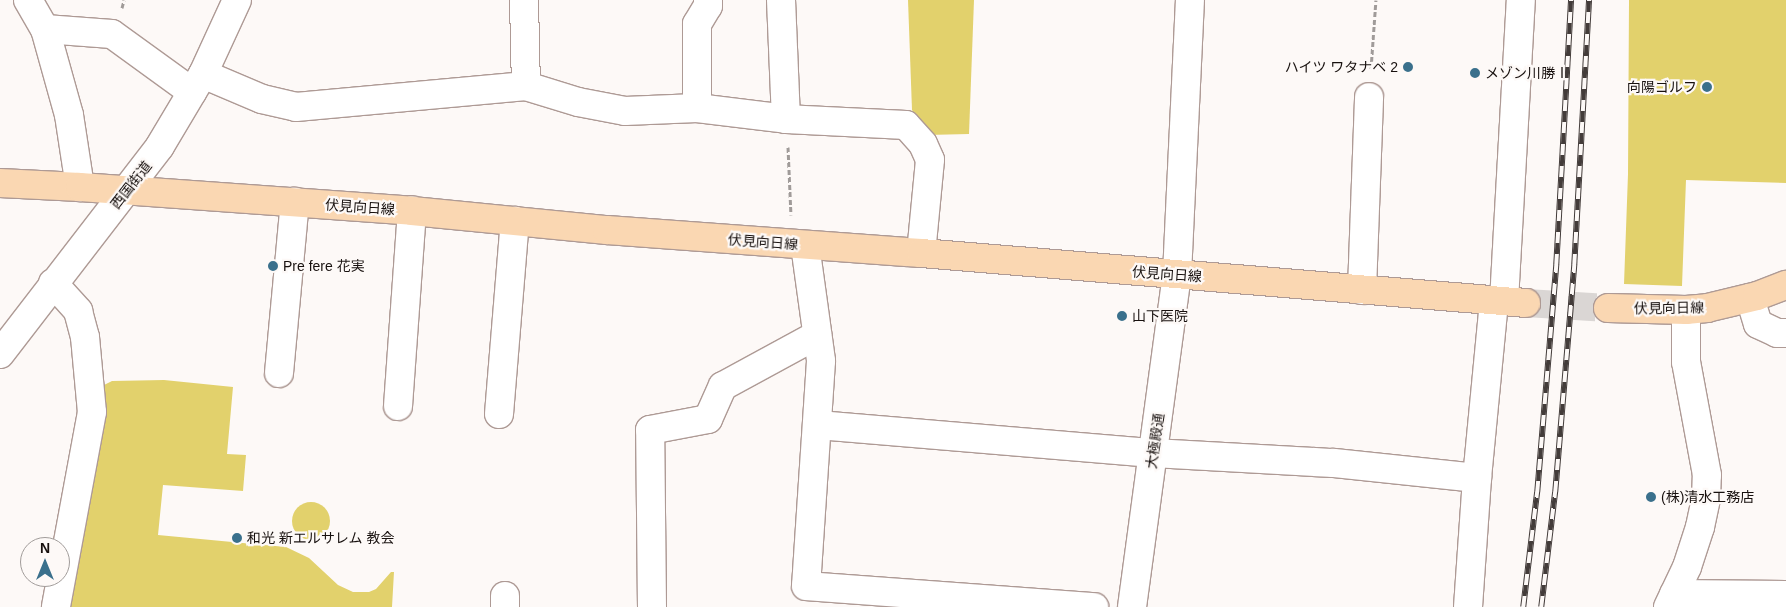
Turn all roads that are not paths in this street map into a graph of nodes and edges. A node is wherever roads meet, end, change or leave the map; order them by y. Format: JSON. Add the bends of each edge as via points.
{"nodes":[{"id":1,"x":28,"y":0,"type":"edge"},
{"id":2,"x":237,"y":0,"type":"edge"},
{"id":3,"x":524,"y":0,"type":"edge"},
{"id":4,"x":708,"y":0,"type":"edge"},
{"id":5,"x":781,"y":0,"type":"edge"},
{"id":6,"x":1190,"y":0,"type":"edge"},
{"id":7,"x":1521,"y":0,"type":"edge"},
{"id":8,"x":45,"y":29,"type":"junction"},
{"id":9,"x":198,"y":83,"type":"junction"},
{"id":10,"x":526,"y":86,"type":"junction"},
{"id":11,"x":1369,"y":97,"type":"road end"},
{"id":12,"x":697,"y":108,"type":"junction"},
{"id":13,"x":786,"y":119,"type":"junction"},
{"id":14,"x":0,"y":183,"type":"edge"},
{"id":15,"x":80,"y":187,"type":"junction"},
{"id":16,"x":128,"y":190,"type":"junction"},
{"id":17,"x":295,"y":202,"type":"junction"},
{"id":18,"x":412,"y":211,"type":"junction"},
{"id":19,"x":515,"y":221,"type":"junction"},
{"id":20,"x":798,"y":244,"type":"junction"},
{"id":21,"x":921,"y":253,"type":"junction"},
{"id":22,"x":1177,"y":275,"type":"junction"},
{"id":23,"x":53,"y":283,"type":"junction"},
{"id":24,"x":1786,"y":285,"type":"edge"},
{"id":25,"x":1362,"y":290,"type":"junction"},
{"id":26,"x":1750,"y":298,"type":"junction"},
{"id":27,"x":1508,"y":301,"type":"junction"},
{"id":28,"x":1608,"y":308,"type":"tunnel mouth"},
{"id":29,"x":1686,"y":310,"type":"junction"},
{"id":30,"x":1786,"y":333,"type":"edge"},
{"id":31,"x":817,"y":335,"type":"junction"},
{"id":32,"x":0,"y":354,"type":"edge"},
{"id":33,"x":279,"y":373,"type":"dead end"},
{"id":34,"x":398,"y":406,"type":"dead end"},
{"id":35,"x":499,"y":414,"type":"dead end"},
{"id":36,"x":818,"y":425,"type":"junction"},
{"id":37,"x":1153,"y":453,"type":"junction"},
{"id":38,"x":1477,"y":478,"type":"junction"},
{"id":39,"x":1786,"y":595,"type":"edge"},
{"id":40,"x":872,"y":599,"type":"edge"},
{"id":41,"x":1671,"y":600,"type":"edge"},
{"id":42,"x":56,"y":607,"type":"edge"},
{"id":43,"x":652,"y":607,"type":"edge"},
{"id":44,"x":1094,"y":607,"type":"edge"},
{"id":45,"x":1132,"y":607,"type":"edge"},
{"id":46,"x":1468,"y":607,"type":"edge"}],
"edges":[{"from":1,"to":8,"type":"street"},
{"from":2,"to":9,"type":"street","name":"西国街道"},
{"from":3,"to":10,"type":"street"},
{"from":4,"to":12,"type":"street","via":[[697,24]]},
{"from":5,"to":13,"type":"street"},
{"from":6,"to":22,"type":"street","name":"大極殿通"},
{"from":7,"to":27,"type":"street"},
{"from":8,"to":9,"type":"street","via":[[112,34]]},
{"from":8,"to":15,"type":"street","via":[[69,115]]},
{"from":9,"to":10,"type":"street","via":[[296,107]]},
{"from":9,"to":16,"type":"street","name":"西国街道","via":[[160,146]]},
{"from":10,"to":12,"type":"street","via":[[578,102],[625,111]]},
{"from":11,"to":25,"type":"street"},
{"from":12,"to":13,"type":"street"},
{"from":13,"to":21,"type":"street","via":[[906,125],[923,144],[930,160]]},
{"from":14,"to":15,"type":"main road","name":"伏見向日線"},
{"from":15,"to":16,"type":"main road","name":"伏見向日線"},
{"from":16,"to":17,"type":"main road","name":"伏見向日線"},
{"from":16,"to":23,"type":"street","name":"西国街道"},
{"from":17,"to":18,"type":"main road","name":"伏見向日線"},
{"from":17,"to":33,"type":"street"},
{"from":18,"to":19,"type":"main road","name":"伏見向日線"},
{"from":18,"to":34,"type":"street"},
{"from":19,"to":20,"type":"main road","name":"伏見向日線"},
{"from":19,"to":35,"type":"street"},
{"from":20,"to":21,"type":"main road","name":"伏見向日線"},
{"from":20,"to":31,"type":"street"},
{"from":21,"to":22,"type":"main road","name":"伏見向日線"},
{"from":22,"to":25,"type":"main road","name":"伏見向日線"},
{"from":22,"to":37,"type":"street","name":"大極殿通"},
{"from":23,"to":32,"type":"street","name":"西国街道"},
{"from":23,"to":42,"type":"street","via":[[78,311],[92,412]]},
{"from":24,"to":26,"type":"main road","name":"伏見向日線"},
{"from":25,"to":27,"type":"main road","name":"伏見向日線"},
{"from":26,"to":29,"type":"main road","name":"伏見向日線"},
{"from":26,"to":30,"type":"street","via":[[1758,324],[1777,333]]},
{"from":27,"to":38,"type":"street"},
{"from":28,"to":29,"type":"main road","name":"伏見向日線"},
{"from":29,"to":41,"type":"street","via":[[1686,362],[1708,475],[1700,527],[1687,567]]},
{"from":31,"to":36,"type":"street","via":[[821,361]]},
{"from":31,"to":43,"type":"street","via":[[723,386],[708,420],[650,430]]},
{"from":36,"to":37,"type":"street"},
{"from":36,"to":40,"type":"street","via":[[806,586]]},
{"from":37,"to":38,"type":"street","via":[[1334,463]]},
{"from":37,"to":45,"type":"street","name":"大極殿通"},
{"from":38,"to":46,"type":"street"},
{"from":39,"to":41,"type":"street"},
{"from":40,"to":44,"type":"street"}]}
